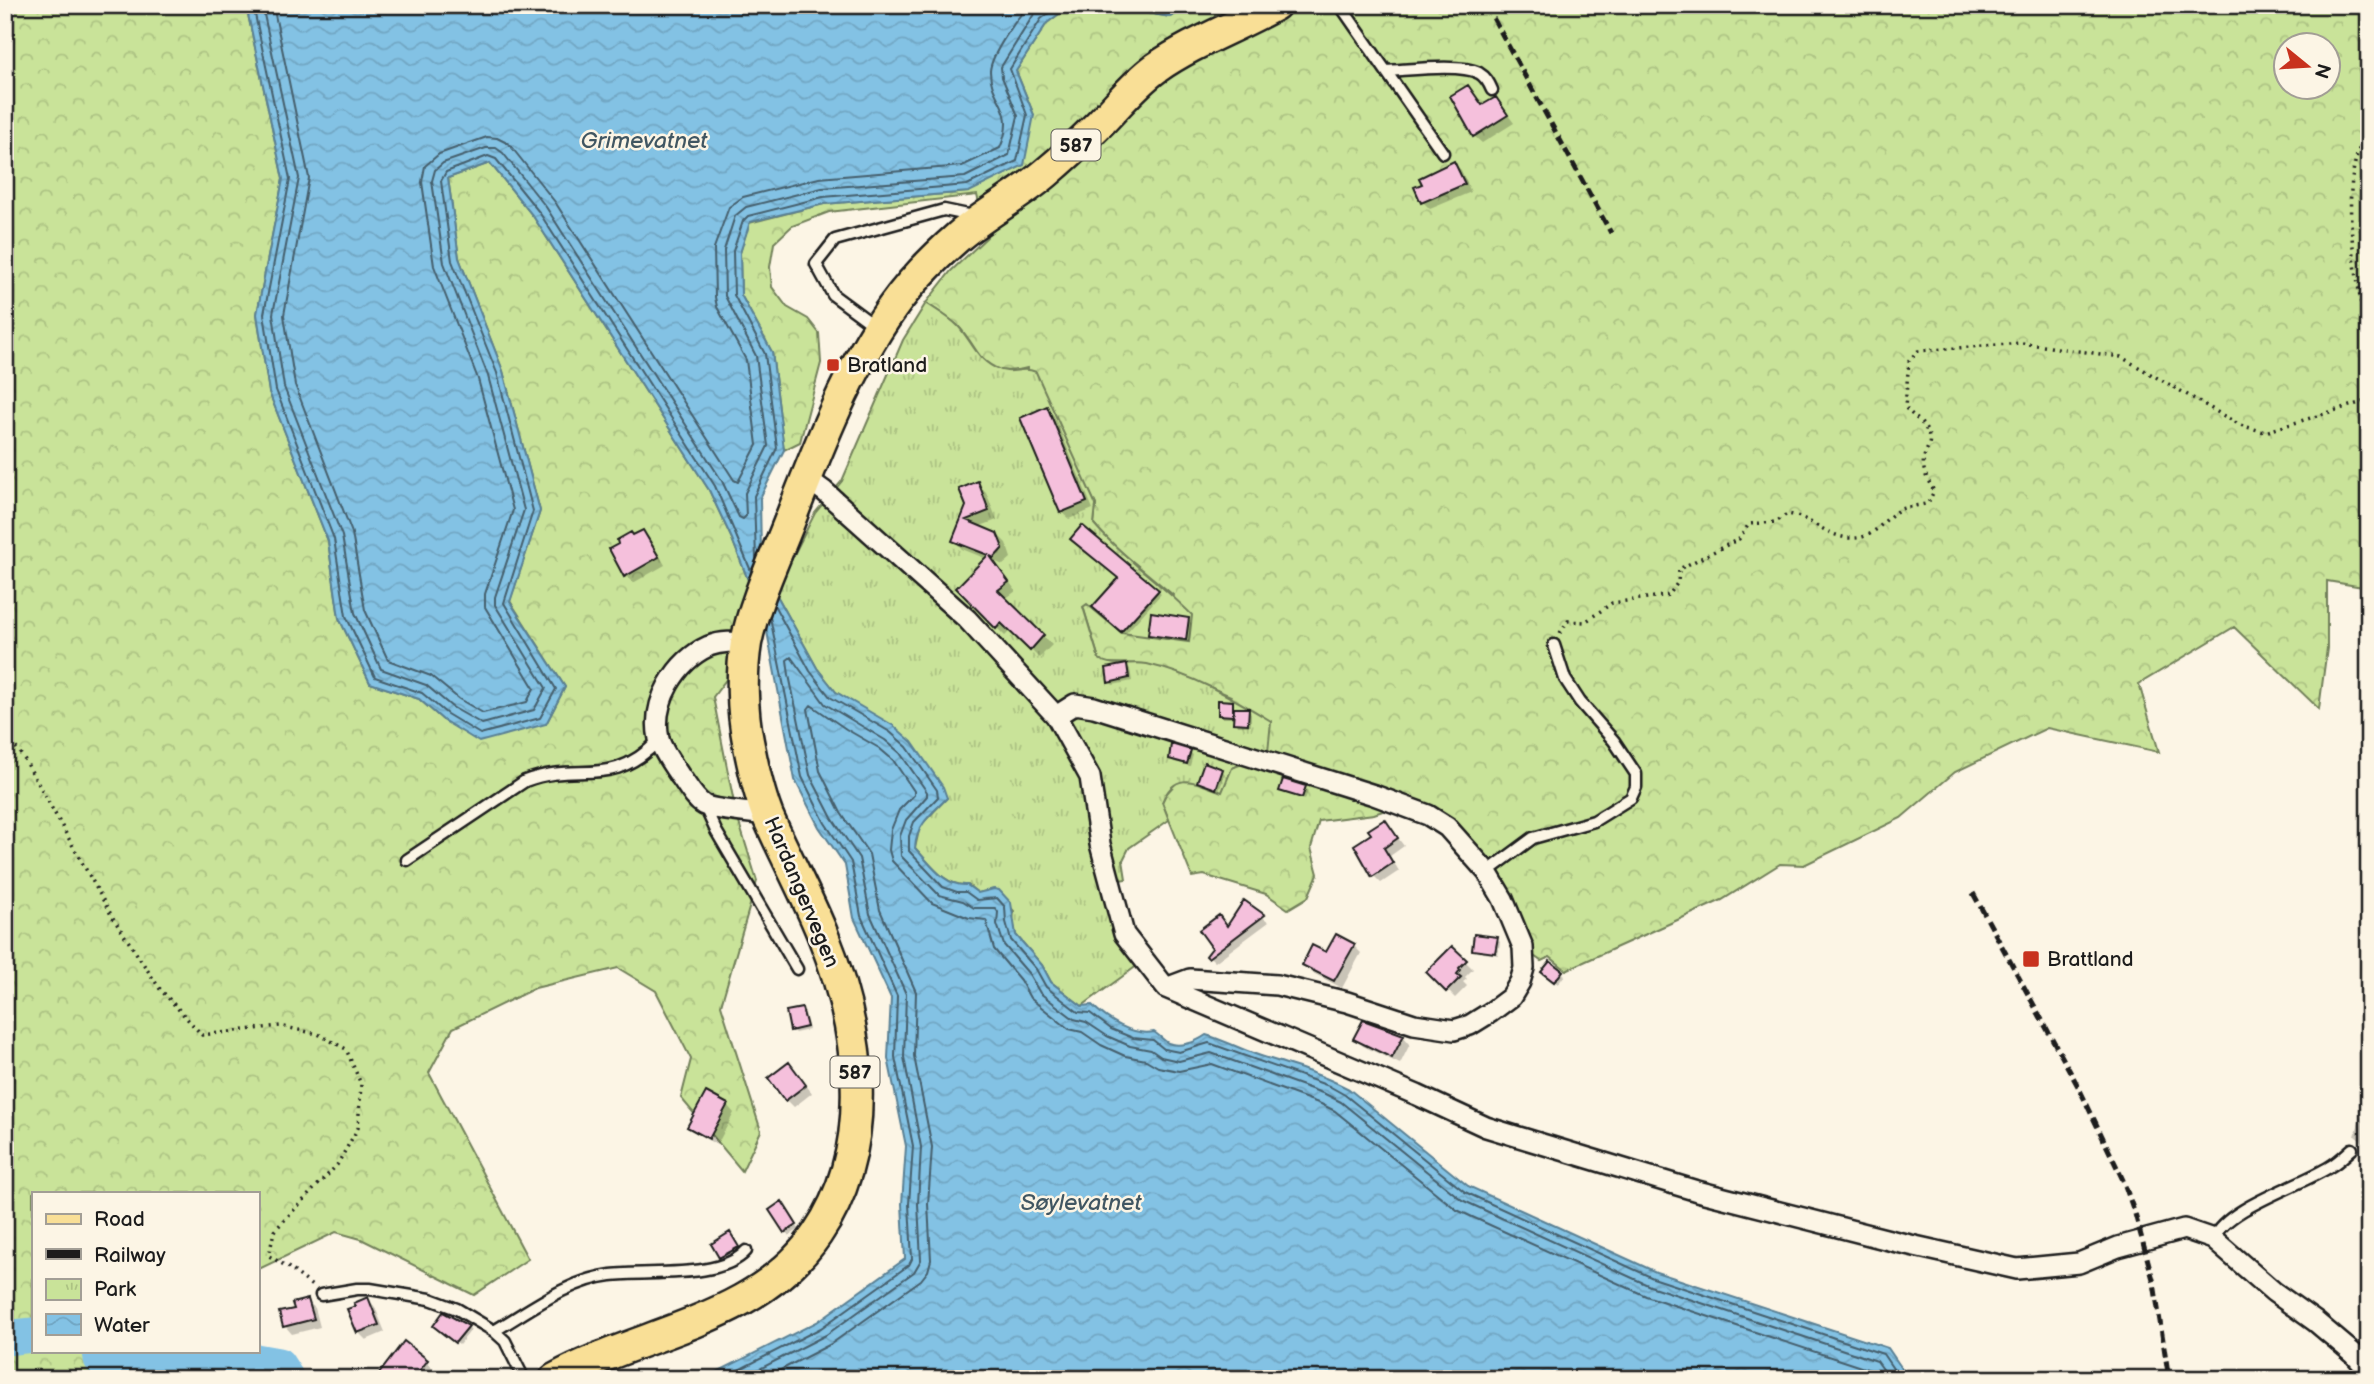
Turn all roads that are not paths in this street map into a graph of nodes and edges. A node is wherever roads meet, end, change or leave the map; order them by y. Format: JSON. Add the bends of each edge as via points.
{"nodes":[{"id":1,"x":1275,"y":5,"type":"edge"},
{"id":2,"x":1340,"y":5,"type":"edge"},
{"id":3,"x":1387,"y":71,"type":"junction"},
{"id":4,"x":1492,"y":90,"type":"dead end"},
{"id":5,"x":1443,"y":153,"type":"dead end"},
{"id":6,"x":984,"y":218,"type":"junction"},
{"id":7,"x":879,"y":329,"type":"junction"},
{"id":8,"x":806,"y":478,"type":"junction"},
{"id":9,"x":750,"y":631,"type":"junction"},
{"id":10,"x":1554,"y":645,"type":"road end"},
{"id":11,"x":1056,"y":716,"type":"junction"},
{"id":12,"x":659,"y":740,"type":"junction"},
{"id":13,"x":705,"y":806,"type":"junction"},
{"id":14,"x":767,"y":815,"type":"junction"},
{"id":15,"x":407,"y":860,"type":"dead end"},
{"id":16,"x":1487,"y":872,"type":"junction"},
{"id":17,"x":797,"y":969,"type":"dead end"},
{"id":18,"x":1166,"y":988,"type":"junction"},
{"id":19,"x":2352,"y":1149,"type":"dead end"},
{"id":20,"x":2213,"y":1239,"type":"junction"},
{"id":21,"x":746,"y":1251,"type":"dead end"},
{"id":22,"x":321,"y":1295,"type":"road end"},
{"id":23,"x":494,"y":1331,"type":"junction"},
{"id":24,"x":2369,"y":1371,"type":"edge"},
{"id":25,"x":524,"y":1379,"type":"edge"},
{"id":26,"x":555,"y":1379,"type":"edge"}],
"edges":[{"from":1,"to":6,"type":"main road","number":"587","via":[[1156,68],[1047,173]]},
{"from":2,"to":3,"type":"lane"},
{"from":3,"to":4,"type":"lane","via":[[1473,71],[1485,77]]},
{"from":3,"to":5,"type":"lane"},
{"from":6,"to":7,"type":"main road","number":"587","via":[[925,269]]},
{"from":6,"to":7,"type":"lane","via":[[944,210],[835,240],[816,264],[833,295]]},
{"from":7,"to":8,"type":"main road","number":"587"},
{"from":8,"to":9,"type":"main road","number":"587"},
{"from":8,"to":11,"type":"street","via":[[967,619]]},
{"from":9,"to":12,"type":"street","via":[[709,646],[676,673],[658,710]]},
{"from":9,"to":14,"type":"main road","name":"Hardangervegen","number":"587","via":[[744,704],[747,737]]},
{"from":10,"to":16,"type":"lane","via":[[1565,678],[1614,741],[1636,775],[1636,787],[1631,798],[1594,821],[1533,838]]},
{"from":11,"to":16,"type":"street","via":[[1075,704],[1094,707],[1407,807],[1447,827]]},
{"from":11,"to":18,"type":"street","via":[[1090,777],[1100,844],[1124,934]]},
{"from":12,"to":13,"type":"street"},
{"from":12,"to":15,"type":"lane","via":[[623,768],[525,781]]},
{"from":13,"to":14,"type":"street"},
{"from":13,"to":17,"type":"lane","name":"Hardangervegen"},
{"from":14,"to":26,"type":"main road","name":"Hardangervegen","number":"587","via":[[822,934],[845,1006],[858,1108],[838,1193],[818,1233],[789,1268],[755,1292],[718,1312]]},
{"from":16,"to":18,"type":"street","via":[[1523,947],[1524,968],[1511,997],[1470,1025],[1436,1029],[1277,985],[1189,979]]},
{"from":18,"to":20,"type":"street","via":[[1486,1127],[1697,1191],[1897,1242],[2017,1269],[2079,1263],[2184,1229]]},
{"from":19,"to":20,"type":"lane","via":[[2332,1166],[2223,1223]]},
{"from":20,"to":24,"type":"street"},
{"from":21,"to":23,"type":"lane","via":[[734,1262],[681,1273],[611,1275],[584,1281]]},
{"from":22,"to":23,"type":"lane","via":[[370,1289],[430,1299],[466,1313]]},
{"from":23,"to":25,"type":"lane","via":[[512,1353]]}]}
